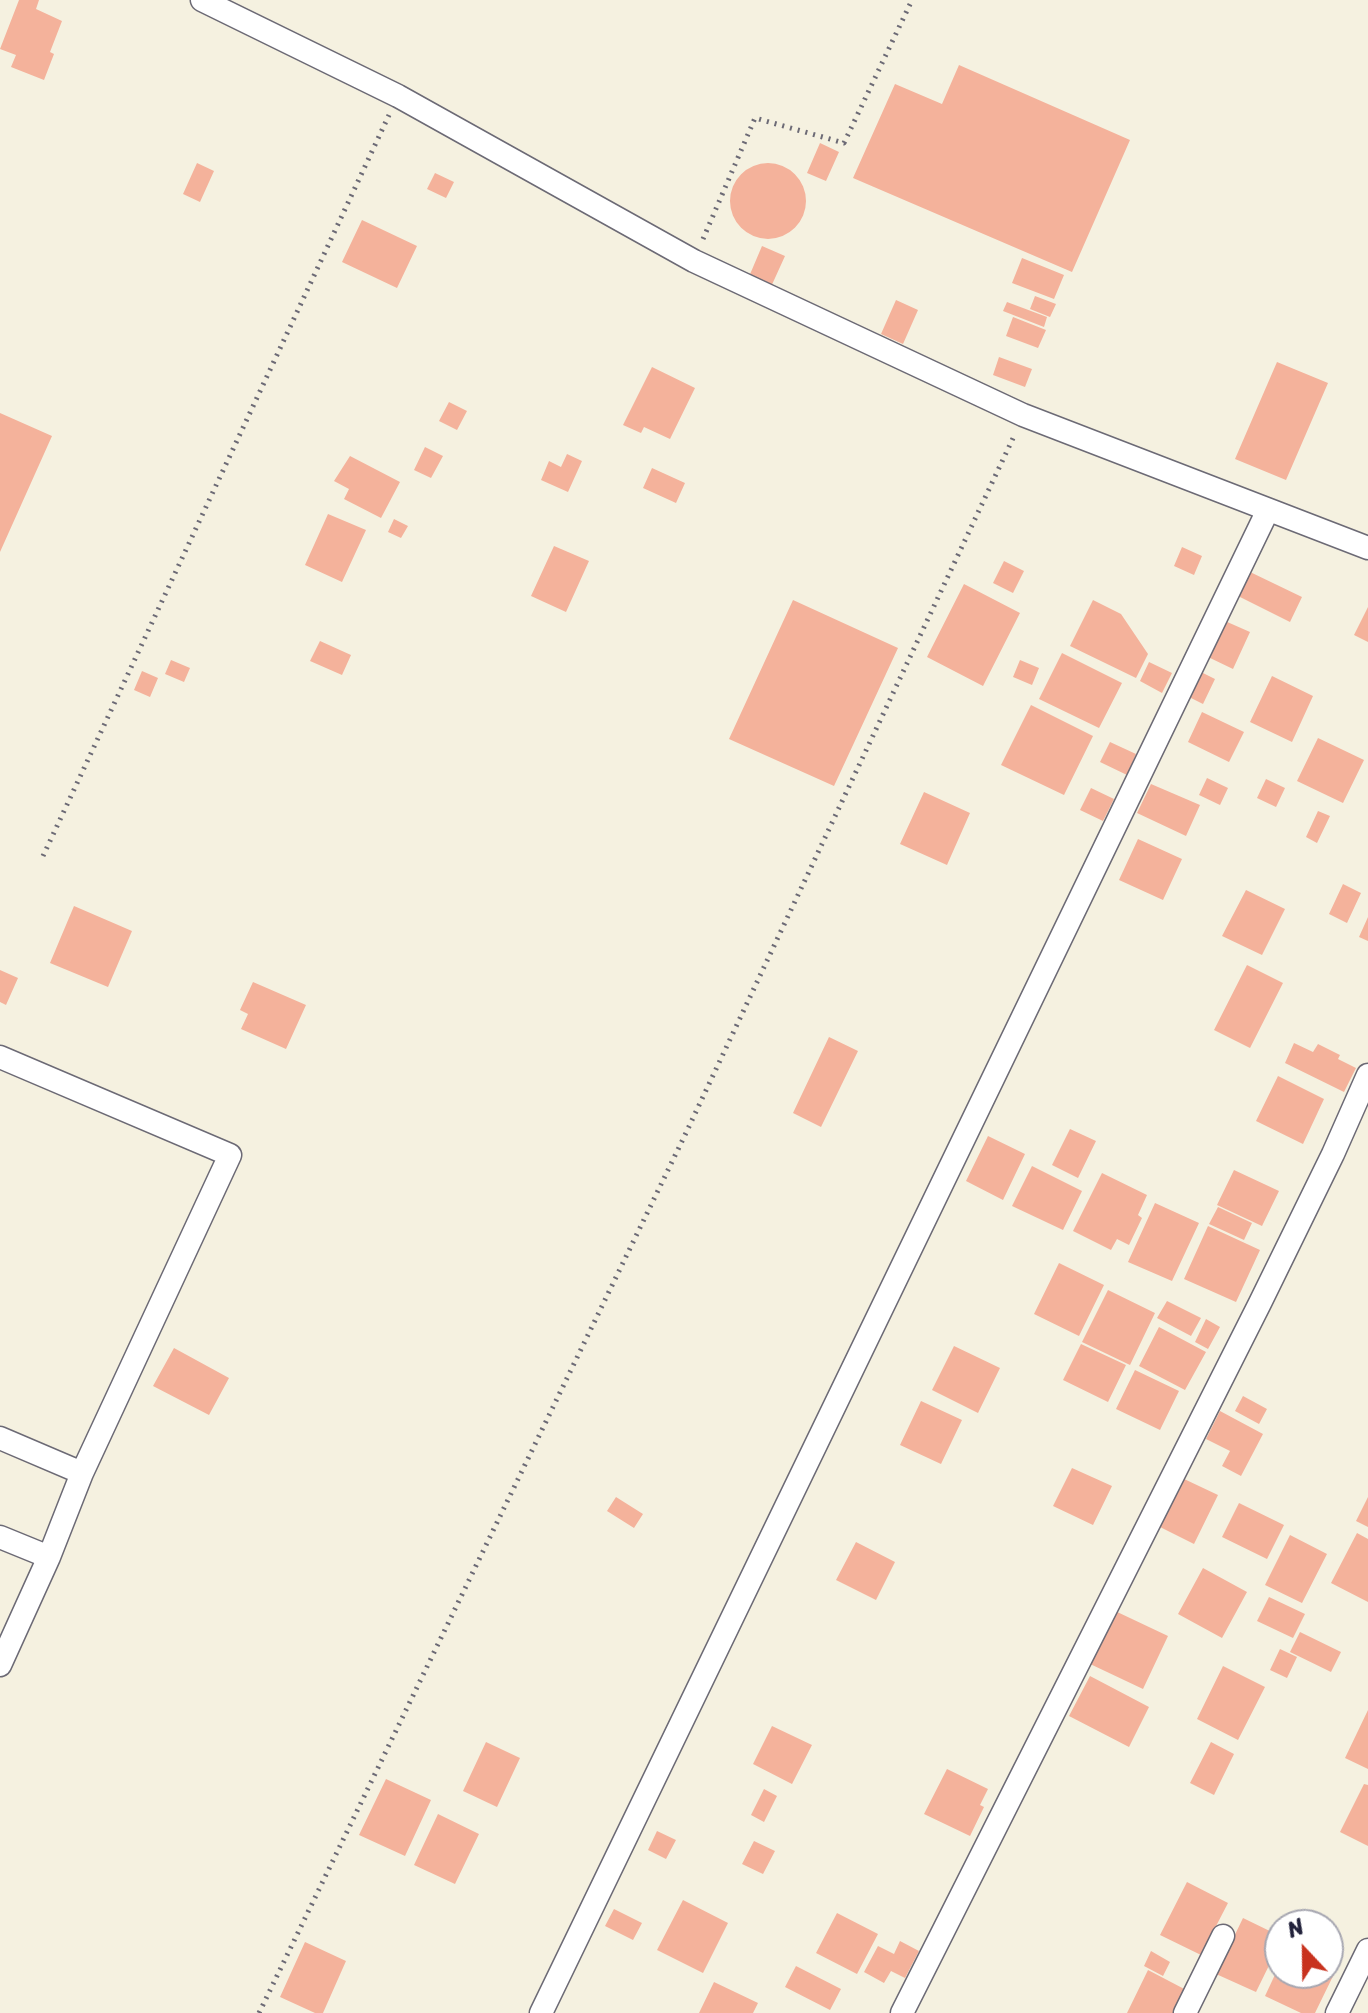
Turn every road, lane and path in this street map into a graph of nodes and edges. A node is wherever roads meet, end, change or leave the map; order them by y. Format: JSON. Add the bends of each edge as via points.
{"nodes":[{"id":1,"x":202,"y":0,"type":"edge"},
{"id":2,"x":912,"y":0,"type":"edge"},
{"id":3,"x":398,"y":96,"type":"junction"},
{"id":4,"x":694,"y":261,"type":"junction"},
{"id":5,"x":1023,"y":415,"type":"junction"},
{"id":6,"x":1268,"y":510,"type":"junction"},
{"id":7,"x":1368,"y":548,"type":"edge"},
{"id":8,"x":43,"y":856,"type":"dead end"},
{"id":9,"x":0,"y":1057,"type":"edge"},
{"id":10,"x":1368,"y":1075,"type":"edge"},
{"id":11,"x":0,"y":1438,"type":"edge"},
{"id":12,"x":82,"y":1473,"type":"junction"},
{"id":13,"x":0,"y":1537,"type":"edge"},
{"id":14,"x":49,"y":1557,"type":"junction"},
{"id":15,"x":0,"y":1665,"type":"edge"},
{"id":16,"x":1223,"y":1936,"type":"dead end"},
{"id":17,"x":1368,"y":1950,"type":"edge"},
{"id":18,"x":259,"y":2013,"type":"edge"},
{"id":19,"x":541,"y":2013,"type":"edge"},
{"id":20,"x":902,"y":2013,"type":"edge"},
{"id":21,"x":1185,"y":2013,"type":"edge"},
{"id":22,"x":1337,"y":2013,"type":"edge"}],
"edges":[{"from":1,"to":3,"type":"street"},
{"from":2,"to":4,"type":"path","via":[[844,143],[755,118]]},
{"from":3,"to":4,"type":"street"},
{"from":3,"to":8,"type":"path"},
{"from":4,"to":5,"type":"street"},
{"from":5,"to":6,"type":"street"},
{"from":5,"to":18,"type":"path","via":[[685,1135]]},
{"from":6,"to":7,"type":"street"},
{"from":6,"to":19,"type":"street"},
{"from":9,"to":12,"type":"street","via":[[230,1155]]},
{"from":10,"to":20,"type":"street","via":[[1260,1303]]},
{"from":11,"to":12,"type":"street"},
{"from":12,"to":14,"type":"street"},
{"from":13,"to":14,"type":"street"},
{"from":14,"to":15,"type":"street"},
{"from":16,"to":21,"type":"street"},
{"from":17,"to":22,"type":"street"}]}
